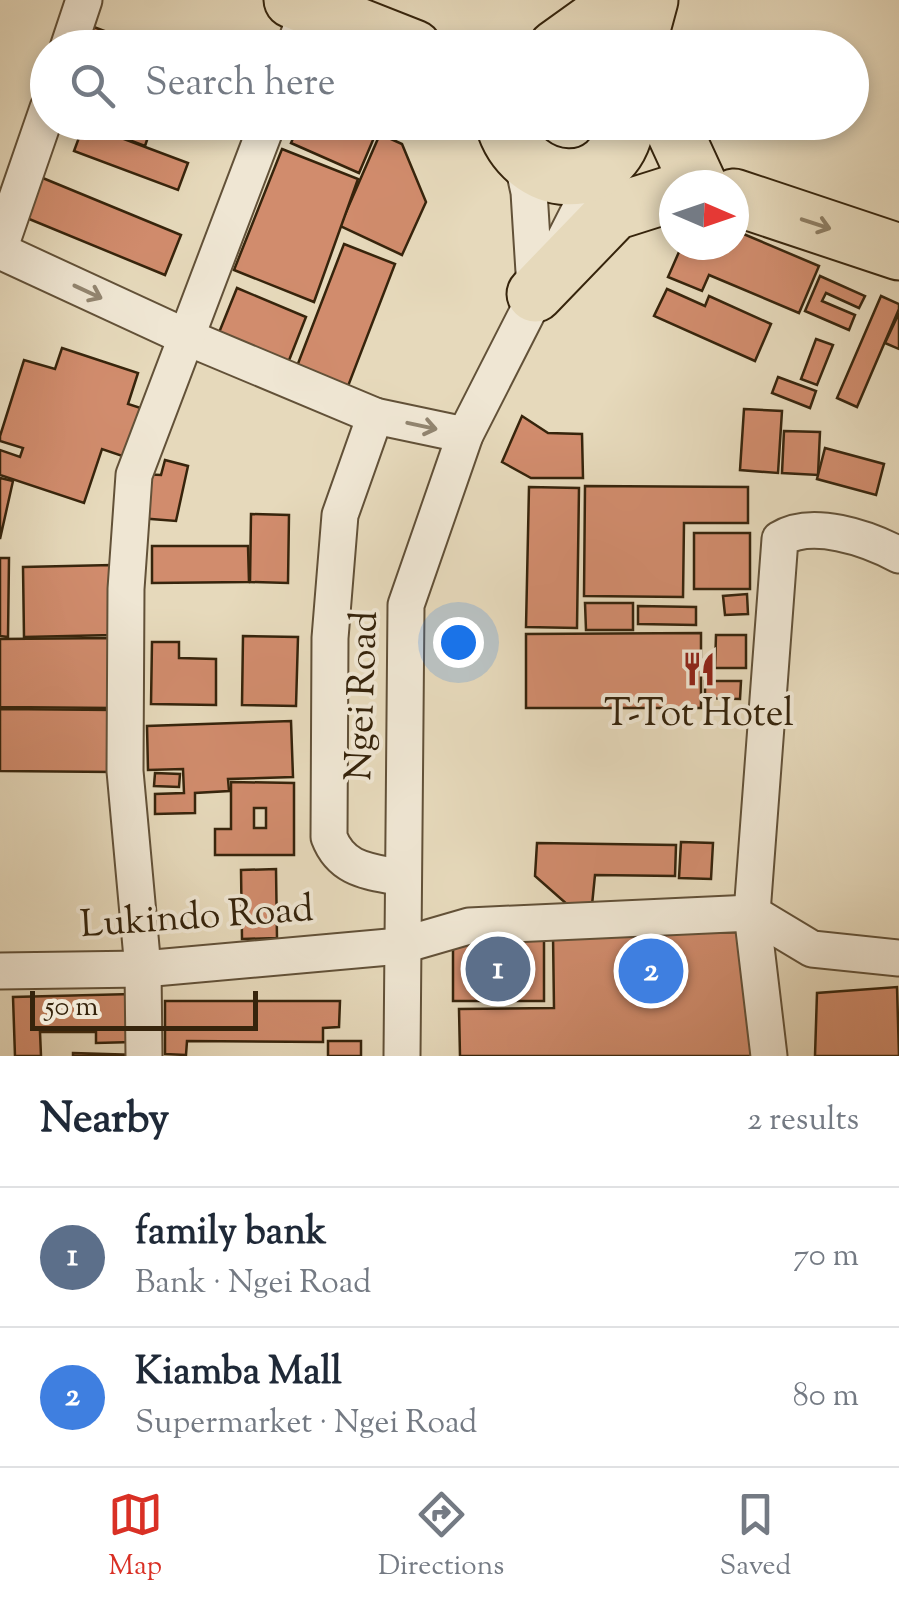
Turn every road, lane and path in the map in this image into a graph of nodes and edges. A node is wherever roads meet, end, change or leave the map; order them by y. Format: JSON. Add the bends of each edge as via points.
{"nodes":[{"id":1,"x":84,"y":0,"type":"edge"},
{"id":2,"x":298,"y":18,"type":"edge"},
{"id":3,"x":642,"y":21,"type":"edge"},
{"id":4,"x":74,"y":30,"type":"edge"},
{"id":5,"x":344,"y":30,"type":"edge"},
{"id":6,"x":613,"y":30,"type":"edge"},
{"id":7,"x":37,"y":140,"type":"edge"},
{"id":8,"x":261,"y":140,"type":"edge"},
{"id":9,"x":678,"y":140,"type":"edge"},
{"id":10,"x":512,"y":142,"type":"edge"},
{"id":11,"x":616,"y":144,"type":"edge"},
{"id":12,"x":669,"y":170,"type":"edge"},
{"id":13,"x":692,"y":170,"type":"edge"},
{"id":14,"x":659,"y":198,"type":"edge"},
{"id":15,"x":749,"y":201,"type":"edge"},
{"id":16,"x":0,"y":249,"type":"edge"},
{"id":17,"x":899,"y":252,"type":"edge"},
{"id":18,"x":535,"y":294,"type":"junction"},
{"id":19,"x":184,"y":336,"type":"junction"},
{"id":20,"x":375,"y":416,"type":"junction"},
{"id":21,"x":465,"y":435,"type":"junction"},
{"id":22,"x":899,"y":555,"type":"edge"},
{"id":23,"x":402,"y":878,"type":"junction"},
{"id":24,"x":752,"y":913,"type":"junction"},
{"id":25,"x":400,"y":946,"type":"junction"},
{"id":26,"x":899,"y":958,"type":"edge"},
{"id":27,"x":143,"y":969,"type":"junction"},
{"id":28,"x":0,"y":971,"type":"edge"},
{"id":29,"x":144,"y":1056,"type":"edge"},
{"id":30,"x":402,"y":1056,"type":"edge"},
{"id":31,"x":769,"y":1056,"type":"edge"}],
"edges":[{"from":1,"to":4,"type":"street"},
{"from":2,"to":5,"type":"main road"},
{"from":3,"to":6,"type":"main road"},
{"from":7,"to":16,"type":"street"},
{"from":8,"to":19,"type":"street"},
{"from":9,"to":13,"type":"main road"},
{"from":10,"to":11,"type":"main road","via":[[540,172],[560,178],[578,176]]},
{"from":10,"to":18,"type":"street","name":"Ngei Road","via":[[531,209]]},
{"from":11,"to":12,"type":"main road"},
{"from":11,"to":18,"type":"street","name":"Ngei Road"},
{"from":14,"to":18,"type":"main road","via":[[614,212]]},
{"from":15,"to":17,"type":"main road","one_way":true},
{"from":16,"to":19,"type":"street","one_way":true},
{"from":18,"to":21,"type":"street","name":"Ngei Road"},
{"from":19,"to":20,"type":"street"},
{"from":19,"to":27,"type":"street","via":[[134,475],[126,590],[124,770]]},
{"from":20,"to":21,"type":"street","one_way":true},
{"from":20,"to":23,"type":"street","via":[[340,515],[330,638],[329,837],[347,864]]},
{"from":21,"to":23,"type":"street","name":"Ngei Road","via":[[406,605]]},
{"from":22,"to":24,"type":"street","via":[[876,543],[806,529],[780,539]]},
{"from":23,"to":25,"type":"street","name":"Ngei Road"},
{"from":24,"to":25,"type":"street","via":[[469,926]]},
{"from":24,"to":26,"type":"street","via":[[812,949]]},
{"from":24,"to":31,"type":"street"},
{"from":25,"to":27,"type":"street","name":"Lukindo Road"},
{"from":25,"to":30,"type":"street","name":"Ngei Road"},
{"from":27,"to":28,"type":"street","name":"Lukindo Road"},
{"from":27,"to":29,"type":"street"}]}
